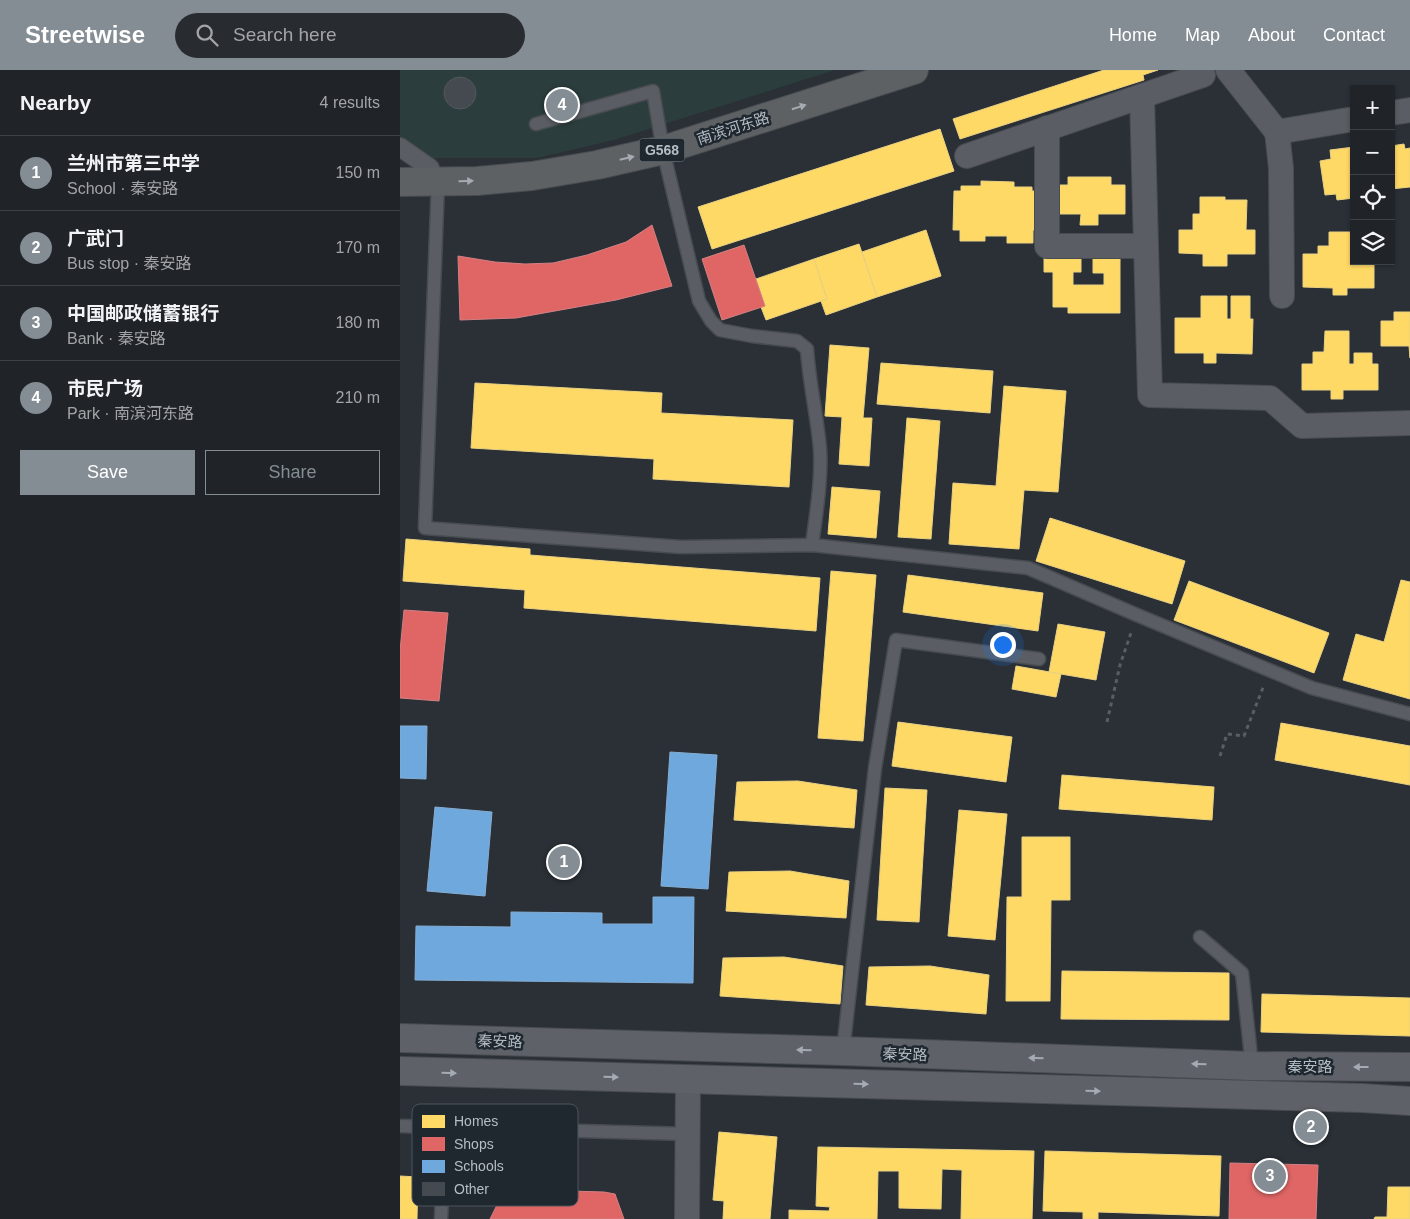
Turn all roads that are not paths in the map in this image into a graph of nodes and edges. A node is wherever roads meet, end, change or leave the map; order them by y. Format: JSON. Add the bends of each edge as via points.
{"nodes":[{"id":1,"x":914,"y":70,"type":"edge"},
{"id":2,"x":1228,"y":70,"type":"edge"},
{"id":3,"x":1208,"y":72,"type":"edge"},
{"id":4,"x":1142,"y":96,"type":"junction"},
{"id":5,"x":1410,"y":110,"type":"edge"},
{"id":6,"x":1395,"y":112,"type":"edge"},
{"id":7,"x":1350,"y":120,"type":"edge"},
{"id":8,"x":536,"y":124,"type":"dead end"},
{"id":9,"x":1047,"y":128,"type":"junction"},
{"id":10,"x":1277,"y":132,"type":"junction"},
{"id":11,"x":400,"y":147,"type":"edge"},
{"id":12,"x":663,"y":150,"type":"junction"},
{"id":13,"x":967,"y":156,"type":"dead end"},
{"id":14,"x":434,"y":175,"type":"junction"},
{"id":15,"x":400,"y":182,"type":"edge"},
{"id":16,"x":1146,"y":246,"type":"junction"},
{"id":17,"x":1282,"y":296,"type":"dead end"},
{"id":18,"x":1410,"y":423,"type":"edge"},
{"id":19,"x":812,"y":545,"type":"junction"},
{"id":20,"x":1039,"y":659,"type":"dead end"},
{"id":21,"x":1410,"y":714,"type":"edge"},
{"id":22,"x":1200,"y":937,"type":"dead end"},
{"id":23,"x":400,"y":1038,"type":"edge"},
{"id":24,"x":843,"y":1052,"type":"junction"},
{"id":25,"x":1252,"y":1066,"type":"junction"},
{"id":26,"x":1410,"y":1067,"type":"edge"},
{"id":27,"x":400,"y":1072,"type":"edge"},
{"id":28,"x":688,"y":1079,"type":"junction"},
{"id":29,"x":1410,"y":1101,"type":"edge"},
{"id":30,"x":578,"y":1131,"type":"edge"},
{"id":31,"x":688,"y":1134,"type":"junction"},
{"id":32,"x":442,"y":1206,"type":"edge"},
{"id":33,"x":441,"y":1219,"type":"edge"},
{"id":34,"x":687,"y":1219,"type":"edge"}],
"edges":[{"from":12,"to":1,"type":"highway","name":"南滨河东路","number":"G568","one_way":true},
{"from":2,"to":10,"type":"street"},
{"from":3,"to":4,"type":"street"},
{"from":4,"to":9,"type":"street"},
{"from":4,"to":16,"type":"street"},
{"from":5,"to":6,"type":"street"},
{"from":7,"to":10,"type":"street"},
{"from":8,"to":12,"type":"lane","via":[[653,91]]},
{"from":9,"to":13,"type":"street"},
{"from":9,"to":16,"type":"street","via":[[1047,246]]},
{"from":10,"to":17,"type":"street","via":[[1281,168]]},
{"from":11,"to":14,"type":"street"},
{"from":14,"to":12,"type":"highway","name":"南滨河东路","number":"G568","one_way":true,"via":[[477,181],[532,176]]},
{"from":12,"to":19,"type":"lane","via":[[699,301],[711,321],[720,330],[797,341],[807,348],[820,450]]},
{"from":14,"to":15,"type":"highway","name":"南滨河东路","number":"G568"},
{"from":14,"to":19,"type":"lane","via":[[425,528],[681,547]]},
{"from":16,"to":18,"type":"street","via":[[1150,395],[1270,398],[1302,426]]},
{"from":19,"to":21,"type":"lane","via":[[1028,568],[1312,688]]},
{"from":20,"to":24,"type":"lane","via":[[896,640],[875,768]]},
{"from":22,"to":25,"type":"lane","via":[[1242,973]]},
{"from":24,"to":23,"type":"main road","name":"秦安路","one_way":true},
{"from":25,"to":24,"type":"main road","name":"秦安路","one_way":true},
{"from":26,"to":25,"type":"main road","name":"秦安路","one_way":true},
{"from":27,"to":28,"type":"main road","name":"秦安路","one_way":true},
{"from":28,"to":29,"type":"main road","name":"秦安路","one_way":true},
{"from":28,"to":31,"type":"street"},
{"from":30,"to":31,"type":"lane"},
{"from":31,"to":34,"type":"street"},
{"from":32,"to":33,"type":"lane"}]}
